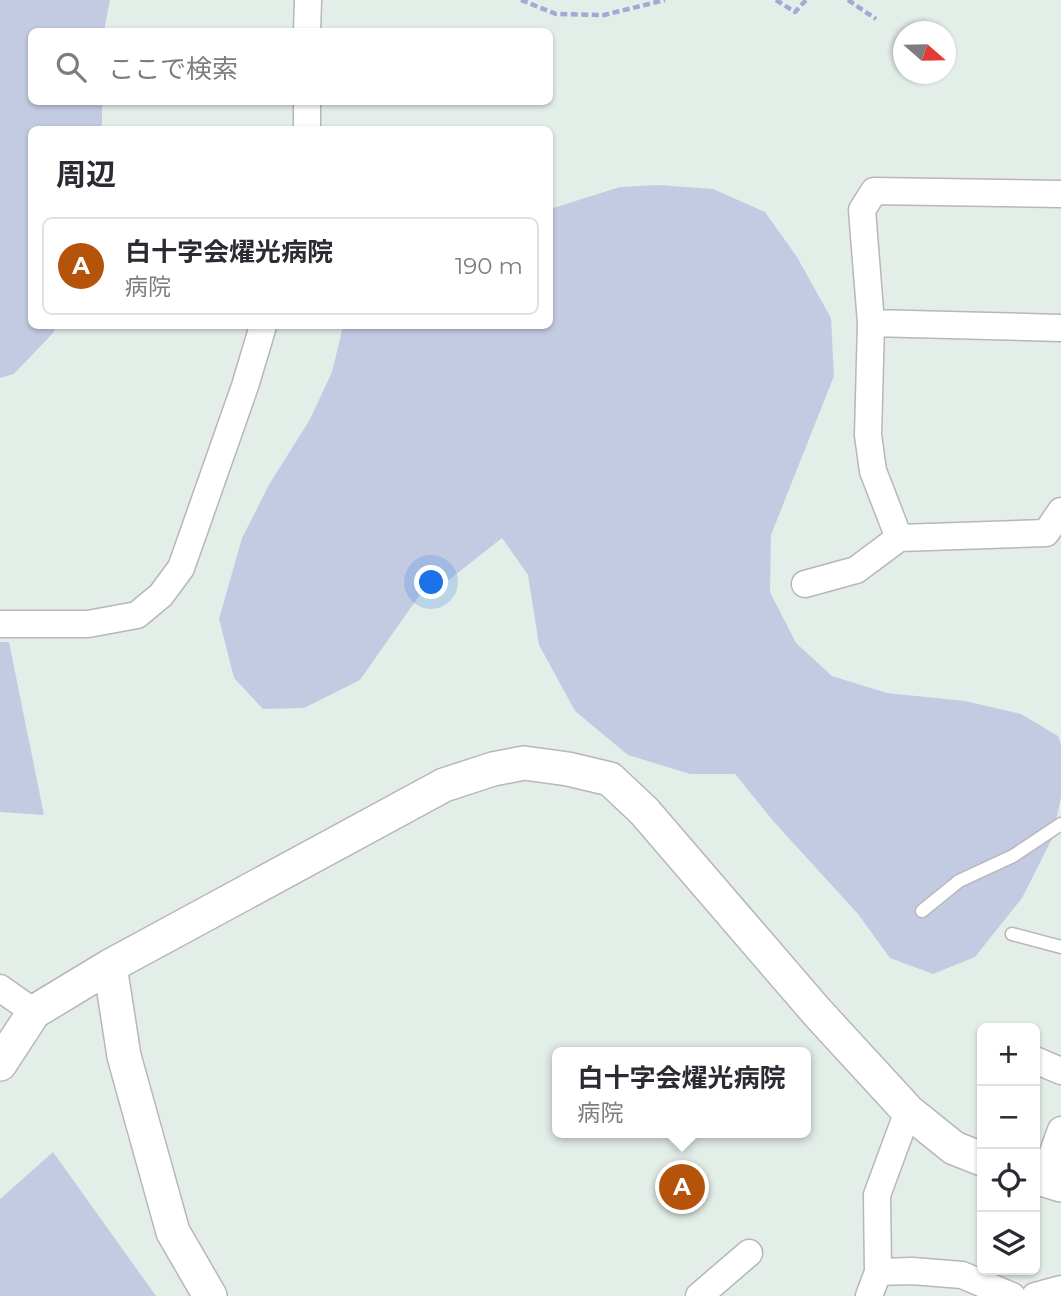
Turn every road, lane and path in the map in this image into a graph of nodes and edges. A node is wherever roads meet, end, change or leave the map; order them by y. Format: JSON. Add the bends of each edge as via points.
{"nodes":[{"id":1,"x":307,"y":0,"type":"edge"},
{"id":2,"x":521,"y":0,"type":"edge"},
{"id":3,"x":665,"y":0,"type":"edge"},
{"id":4,"x":776,"y":0,"type":"edge"},
{"id":5,"x":806,"y":0,"type":"edge"},
{"id":6,"x":848,"y":0,"type":"edge"},
{"id":7,"x":876,"y":19,"type":"dead end"},
{"id":8,"x":307,"y":28,"type":"edge"},
{"id":9,"x":306,"y":105,"type":"edge"},
{"id":10,"x":307,"y":126,"type":"edge"},
{"id":11,"x":1061,"y":194,"type":"edge"},
{"id":12,"x":871,"y":323,"type":"junction"},
{"id":13,"x":1061,"y":328,"type":"edge"},
{"id":14,"x":262,"y":329,"type":"edge"},
{"id":15,"x":1059,"y":516,"type":"edge"},
{"id":16,"x":899,"y":538,"type":"junction"},
{"id":17,"x":805,"y":584,"type":"dead end"},
{"id":18,"x":0,"y":624,"type":"edge"},
{"id":19,"x":1061,"y":824,"type":"edge"},
{"id":20,"x":922,"y":911,"type":"dead end"},
{"id":21,"x":1012,"y":934,"type":"dead end"},
{"id":22,"x":1061,"y":947,"type":"edge"},
{"id":23,"x":110,"y":966,"type":"junction"},
{"id":24,"x":0,"y":988,"type":"edge"},
{"id":25,"x":34,"y":1012,"type":"junction"},
{"id":26,"x":1040,"y":1062,"type":"edge"},
{"id":27,"x":0,"y":1064,"type":"edge"},
{"id":28,"x":1061,"y":1071,"type":"edge"},
{"id":29,"x":908,"y":1111,"type":"junction"},
{"id":30,"x":1061,"y":1130,"type":"edge"},
{"id":31,"x":977,"y":1157,"type":"edge"},
{"id":32,"x":1046,"y":1181,"type":"edge"},
{"id":33,"x":748,"y":1253,"type":"dead end"},
{"id":34,"x":873,"y":1284,"type":"edge"},
{"id":35,"x":1061,"y":1289,"type":"edge"},
{"id":36,"x":210,"y":1296,"type":"edge"},
{"id":37,"x":699,"y":1296,"type":"edge"},
{"id":38,"x":1012,"y":1296,"type":"edge"},
{"id":39,"x":1035,"y":1296,"type":"edge"}],
"edges":[{"from":1,"to":8,"type":"street"},
{"from":2,"to":3,"type":"path","via":[[556,14],[604,15]]},
{"from":4,"to":5,"type":"path","via":[[795,12]]},
{"from":6,"to":7,"type":"path"},
{"from":9,"to":10,"type":"street"},
{"from":11,"to":12,"type":"street","via":[[874,191],[862,210]]},
{"from":12,"to":13,"type":"street"},
{"from":12,"to":16,"type":"street","via":[[868,435],[873,471]]},
{"from":14,"to":18,"type":"street","via":[[181,568],[161,595],[137,615],[88,624]]},
{"from":15,"to":16,"type":"street","via":[[1046,533]]},
{"from":16,"to":17,"type":"street","via":[[856,570]]},
{"from":19,"to":20,"type":"lane","via":[[1013,856],[959,881]]},
{"from":21,"to":22,"type":"lane"},
{"from":23,"to":25,"type":"street"},
{"from":23,"to":29,"type":"street","via":[[444,785],[524,763],[568,769],[610,779],[645,811]]},
{"from":23,"to":36,"type":"street","via":[[124,1056],[173,1232]]},
{"from":24,"to":25,"type":"street"},
{"from":25,"to":27,"type":"street"},
{"from":26,"to":28,"type":"street"},
{"from":29,"to":31,"type":"street","via":[[954,1148]]},
{"from":29,"to":34,"type":"street","via":[[877,1195]]},
{"from":30,"to":32,"type":"street"},
{"from":33,"to":37,"type":"street"},
{"from":34,"to":38,"type":"street","via":[[912,1271],[962,1275]]},
{"from":35,"to":39,"type":"street"}]}
